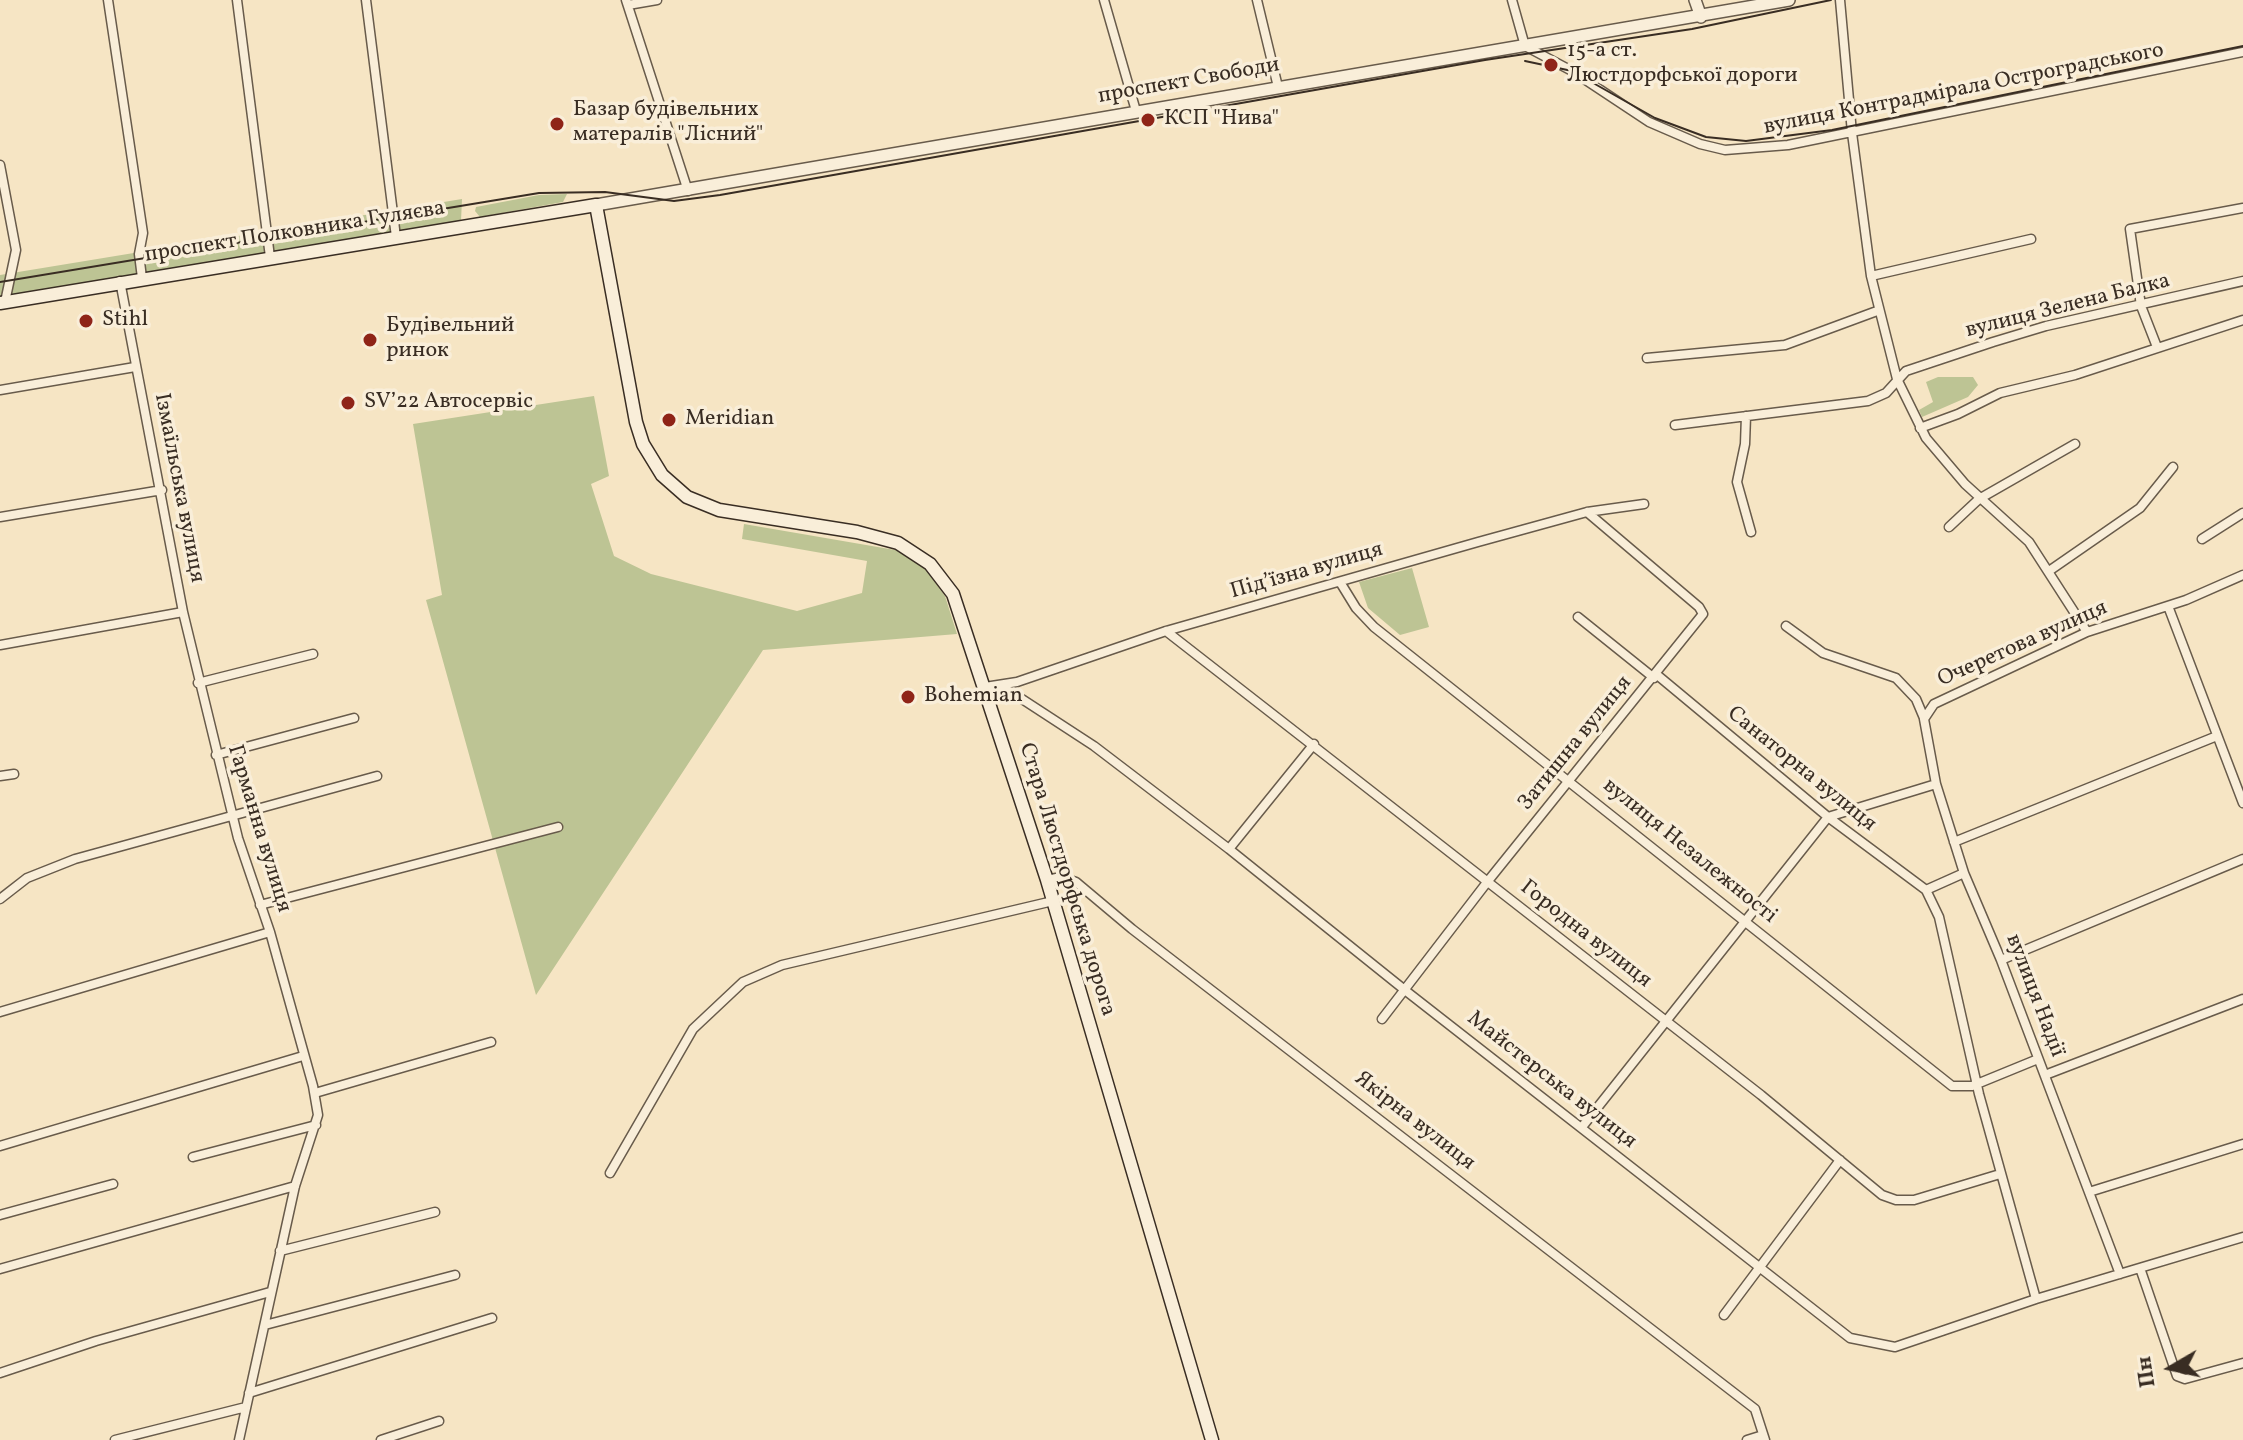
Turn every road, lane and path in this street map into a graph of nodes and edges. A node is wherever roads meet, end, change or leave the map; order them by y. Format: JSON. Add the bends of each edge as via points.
{"nodes":[{"id":1,"x":108,"y":0,"type":"edge"},
{"id":2,"x":237,"y":0,"type":"edge"},
{"id":3,"x":366,"y":0,"type":"edge"},
{"id":4,"x":657,"y":0,"type":"edge"},
{"id":5,"x":1104,"y":0,"type":"edge"},
{"id":6,"x":1257,"y":0,"type":"edge"},
{"id":7,"x":1512,"y":0,"type":"edge"},
{"id":8,"x":1695,"y":0,"type":"edge"},
{"id":9,"x":1789,"y":0,"type":"edge"},
{"id":10,"x":1840,"y":0,"type":"edge"},
{"id":11,"x":627,"y":2,"type":"edge"},
{"id":12,"x":1701,"y":17,"type":"junction"},
{"id":13,"x":1525,"y":46,"type":"junction"},
{"id":14,"x":2243,"y":52,"type":"edge"},
{"id":15,"x":1278,"y":87,"type":"junction"},
{"id":16,"x":1136,"y":111,"type":"junction"},
{"id":17,"x":1852,"y":133,"type":"junction"},
{"id":18,"x":0,"y":165,"type":"edge"},
{"id":19,"x":688,"y":191,"type":"junction"},
{"id":20,"x":596,"y":205,"type":"junction"},
{"id":21,"x":2243,"y":208,"type":"edge"},
{"id":22,"x":396,"y":237,"type":"junction"},
{"id":23,"x":2031,"y":239,"type":"dead end"},
{"id":24,"x":270,"y":257,"type":"junction"},
{"id":25,"x":1871,"y":276,"type":"junction"},
{"id":26,"x":142,"y":278,"type":"junction"},
{"id":27,"x":120,"y":281,"type":"junction"},
{"id":28,"x":2243,"y":281,"type":"edge"},
{"id":29,"x":2,"y":302,"type":"edge"},
{"id":30,"x":2141,"y":306,"type":"junction"},
{"id":31,"x":1877,"y":311,"type":"junction"},
{"id":32,"x":2243,"y":320,"type":"edge"},
{"id":33,"x":2157,"y":347,"type":"junction"},
{"id":34,"x":1647,"y":358,"type":"dead end"},
{"id":35,"x":135,"y":367,"type":"junction"},
{"id":36,"x":1897,"y":379,"type":"junction"},
{"id":37,"x":0,"y":390,"type":"edge"},
{"id":38,"x":1746,"y":416,"type":"junction"},
{"id":39,"x":1675,"y":425,"type":"dead end"},
{"id":40,"x":1920,"y":428,"type":"junction"},
{"id":41,"x":2075,"y":444,"type":"dead end"},
{"id":42,"x":2173,"y":467,"type":"dead end"},
{"id":43,"x":162,"y":490,"type":"junction"},
{"id":44,"x":1979,"y":499,"type":"junction"},
{"id":45,"x":1644,"y":504,"type":"dead end"},
{"id":46,"x":1587,"y":512,"type":"junction"},
{"id":47,"x":2243,"y":513,"type":"edge"},
{"id":48,"x":0,"y":517,"type":"edge"},
{"id":49,"x":1949,"y":527,"type":"dead end"},
{"id":50,"x":1751,"y":532,"type":"dead end"},
{"id":51,"x":2202,"y":539,"type":"dead end"},
{"id":52,"x":2049,"y":571,"type":"junction"},
{"id":53,"x":2243,"y":575,"type":"edge"},
{"id":54,"x":1340,"y":582,"type":"junction"},
{"id":55,"x":2168,"y":606,"type":"junction"},
{"id":56,"x":183,"y":612,"type":"junction"},
{"id":57,"x":1578,"y":617,"type":"dead end"},
{"id":58,"x":1786,"y":626,"type":"dead end"},
{"id":59,"x":1166,"y":631,"type":"junction"},
{"id":60,"x":2087,"y":632,"type":"junction"},
{"id":61,"x":0,"y":645,"type":"edge"},
{"id":62,"x":313,"y":654,"type":"dead end"},
{"id":63,"x":1655,"y":676,"type":"junction"},
{"id":64,"x":198,"y":683,"type":"junction"},
{"id":65,"x":1002,"y":686,"type":"junction"},
{"id":66,"x":985,"y":687,"type":"junction"},
{"id":67,"x":354,"y":718,"type":"dead end"},
{"id":68,"x":1925,"y":724,"type":"junction"},
{"id":69,"x":2217,"y":736,"type":"junction"},
{"id":70,"x":1314,"y":744,"type":"junction"},
{"id":71,"x":216,"y":755,"type":"junction"},
{"id":72,"x":14,"y":774,"type":"dead end"},
{"id":73,"x":0,"y":776,"type":"edge"},
{"id":74,"x":377,"y":776,"type":"dead end"},
{"id":75,"x":1569,"y":779,"type":"junction"},
{"id":76,"x":1936,"y":784,"type":"junction"},
{"id":77,"x":2243,"y":803,"type":"edge"},
{"id":78,"x":233,"y":817,"type":"junction"},
{"id":79,"x":1828,"y":817,"type":"junction"},
{"id":80,"x":558,"y":827,"type":"dead end"},
{"id":81,"x":1954,"y":842,"type":"junction"},
{"id":82,"x":1229,"y":849,"type":"junction"},
{"id":83,"x":2243,"y":859,"type":"edge"},
{"id":84,"x":1964,"y":873,"type":"junction"},
{"id":85,"x":1047,"y":880,"type":"junction"},
{"id":86,"x":1488,"y":881,"type":"junction"},
{"id":87,"x":1926,"y":890,"type":"junction"},
{"id":88,"x":0,"y":899,"type":"edge"},
{"id":89,"x":1053,"y":901,"type":"junction"},
{"id":90,"x":260,"y":905,"type":"junction"},
{"id":91,"x":1746,"y":920,"type":"junction"},
{"id":92,"x":270,"y":932,"type":"junction"},
{"id":93,"x":2001,"y":960,"type":"junction"},
{"id":94,"x":1406,"y":991,"type":"junction"},
{"id":95,"x":2243,"y":999,"type":"edge"},
{"id":96,"x":0,"y":1012,"type":"edge"},
{"id":97,"x":1382,"y":1019,"type":"dead end"},
{"id":98,"x":1664,"y":1020,"type":"junction"},
{"id":99,"x":491,"y":1042,"type":"dead end"},
{"id":100,"x":303,"y":1056,"type":"junction"},
{"id":101,"x":2038,"y":1059,"type":"junction"},
{"id":102,"x":2045,"y":1075,"type":"junction"},
{"id":103,"x":1977,"y":1084,"type":"junction"},
{"id":104,"x":315,"y":1093,"type":"junction"},
{"id":105,"x":316,"y":1125,"type":"junction"},
{"id":106,"x":1582,"y":1127,"type":"junction"},
{"id":107,"x":2243,"y":1144,"type":"edge"},
{"id":108,"x":0,"y":1146,"type":"edge"},
{"id":109,"x":193,"y":1157,"type":"dead end"},
{"id":110,"x":1840,"y":1160,"type":"junction"},
{"id":111,"x":610,"y":1173,"type":"dead end"},
{"id":112,"x":2000,"y":1174,"type":"junction"},
{"id":113,"x":113,"y":1184,"type":"dead end"},
{"id":114,"x":295,"y":1186,"type":"junction"},
{"id":115,"x":2089,"y":1192,"type":"junction"},
{"id":116,"x":435,"y":1212,"type":"dead end"},
{"id":117,"x":0,"y":1215,"type":"edge"},
{"id":118,"x":2243,"y":1237,"type":"edge"},
{"id":119,"x":280,"y":1251,"type":"junction"},
{"id":120,"x":2140,"y":1268,"type":"junction"},
{"id":121,"x":0,"y":1269,"type":"edge"},
{"id":122,"x":1758,"y":1269,"type":"junction"},
{"id":123,"x":2120,"y":1274,"type":"junction"},
{"id":124,"x":455,"y":1275,"type":"dead end"},
{"id":125,"x":270,"y":1292,"type":"junction"},
{"id":126,"x":2036,"y":1299,"type":"junction"},
{"id":127,"x":1724,"y":1315,"type":"dead end"},
{"id":128,"x":492,"y":1318,"type":"dead end"},
{"id":129,"x":265,"y":1325,"type":"junction"},
{"id":130,"x":2243,"y":1363,"type":"edge"},
{"id":131,"x":0,"y":1373,"type":"edge"},
{"id":132,"x":249,"y":1393,"type":"junction"},
{"id":133,"x":246,"y":1407,"type":"junction"},
{"id":134,"x":439,"y":1421,"type":"dead end"},
{"id":135,"x":415,"y":1429,"type":"junction"},
{"id":136,"x":1764,"y":1438,"type":"edge"},
{"id":137,"x":115,"y":1440,"type":"edge"},
{"id":138,"x":239,"y":1440,"type":"edge"},
{"id":139,"x":381,"y":1440,"type":"edge"},
{"id":140,"x":415,"y":1440,"type":"edge"},
{"id":141,"x":1212,"y":1440,"type":"edge"},
{"id":142,"x":1747,"y":1440,"type":"edge"}],
"edges":[{"from":1,"to":26,"type":"street","via":[[143,233]]},
{"from":2,"to":24,"type":"street"},
{"from":3,"to":22,"type":"street"},
{"from":4,"to":11,"type":"street"},
{"from":5,"to":16,"type":"street"},
{"from":6,"to":15,"type":"street"},
{"from":7,"to":13,"type":"street"},
{"from":8,"to":12,"type":"street"},
{"from":9,"to":12,"type":"street","name":"проспект Свободи"},
{"from":10,"to":17,"type":"street"},
{"from":11,"to":19,"type":"street"},
{"from":12,"to":13,"type":"street","name":"проспект Свободи"},
{"from":13,"to":15,"type":"street","name":"проспект Свободи"},
{"from":13,"to":17,"type":"street","name":"вулиця Контрадмірала Остроградського","via":[[1649,122],[1700,144],[1754,150]]},
{"from":14,"to":17,"type":"street","name":"вулиця Контрадмірала Остроградського"},
{"from":15,"to":16,"type":"street","name":"проспект Свободи"},
{"from":16,"to":19,"type":"street","name":"проспект Свободи"},
{"from":17,"to":25,"type":"street"},
{"from":18,"to":29,"type":"street","via":[[16,250]]},
{"from":19,"to":20,"type":"street","name":"проспект Свободи"},
{"from":20,"to":22,"type":"main road","name":"проспект Полковника Гуляєва"},
{"from":20,"to":66,"type":"main road","name":"Стара Люстдорфська дорога","via":[[633,412],[643,444],[662,475],[687,497],[719,510],[882,537],[910,549],[938,571],[953,594]]},
{"from":21,"to":30,"type":"street","via":[[2134,227],[2128,233]]},
{"from":22,"to":24,"type":"main road","name":"проспект Полковника Гуляєва"},
{"from":23,"to":25,"type":"street"},
{"from":24,"to":26,"type":"main road","name":"проспект Полковника Гуляєва"},
{"from":25,"to":31,"type":"street"},
{"from":26,"to":27,"type":"main road","name":"проспект Полковника Гуляєва"},
{"from":27,"to":29,"type":"main road","name":"проспект Полковника Гуляєва"},
{"from":27,"to":35,"type":"street","name":"Ізмаїльська вулиця"},
{"from":28,"to":30,"type":"street","name":"вулиця Зелена Балка"},
{"from":30,"to":33,"type":"street"},
{"from":30,"to":36,"type":"street","name":"вулиця Зелена Балка","via":[[2019,334],[1906,371]]},
{"from":31,"to":34,"type":"street","via":[[1785,345]]},
{"from":31,"to":36,"type":"street"},
{"from":32,"to":33,"type":"street"},
{"from":33,"to":40,"type":"street","via":[[2000,393]]},
{"from":35,"to":37,"type":"street"},
{"from":35,"to":43,"type":"street","name":"Ізмаїльська вулиця"},
{"from":36,"to":38,"type":"street","name":"вулиця Зелена Балка","via":[[1886,393],[1868,401]]},
{"from":36,"to":40,"type":"street"},
{"from":38,"to":39,"type":"street","name":"вулиця Зелена Балка"},
{"from":38,"to":50,"type":"street","via":[[1737,482]]},
{"from":40,"to":44,"type":"street"},
{"from":41,"to":44,"type":"street"},
{"from":42,"to":52,"type":"street","via":[[2140,508]]},
{"from":43,"to":48,"type":"street"},
{"from":43,"to":56,"type":"street","name":"Ізмаїльська вулиця"},
{"from":44,"to":49,"type":"street"},
{"from":44,"to":52,"type":"street","via":[[2017,530]]},
{"from":45,"to":46,"type":"street","name":"Підʼїзна вулиця"},
{"from":46,"to":54,"type":"street","name":"Підʼїзна вулиця"},
{"from":46,"to":63,"type":"street","name":"Затишна вулиця","via":[[1701,609],[1702,615]]},
{"from":47,"to":51,"type":"street"},
{"from":52,"to":60,"type":"street"},
{"from":53,"to":55,"type":"street","name":"Очеретова вулиця"},
{"from":54,"to":59,"type":"street","name":"Підʼїзна вулиця"},
{"from":54,"to":75,"type":"street","name":"вулиця Незалежності","via":[[1374,627]]},
{"from":55,"to":60,"type":"street","name":"Очеретова вулиця"},
{"from":55,"to":69,"type":"street"},
{"from":56,"to":61,"type":"street","name":"Ізмаїльська вулиця"},
{"from":56,"to":64,"type":"street","name":"Гарманна вулиця"},
{"from":57,"to":63,"type":"street","name":"Санаторна вулиця"},
{"from":58,"to":68,"type":"street","via":[[1837,659],[1896,678],[1916,699]]},
{"from":59,"to":65,"type":"street","name":"Підʼїзна вулиця"},
{"from":59,"to":70,"type":"street","name":"Городна вулиця"},
{"from":60,"to":68,"type":"street","name":"Очеретова вулиця","via":[[1934,704]]},
{"from":62,"to":64,"type":"street"},
{"from":63,"to":75,"type":"street","name":"Затишна вулиця"},
{"from":63,"to":79,"type":"street","name":"Санаторна вулиця"},
{"from":64,"to":71,"type":"street","name":"Гарманна вулиця"},
{"from":65,"to":66,"type":"street","name":"Підʼїзна вулиця"},
{"from":65,"to":82,"type":"street","name":"Майстерська вулиця","via":[[1094,746]]},
{"from":66,"to":85,"type":"main road","name":"Стара Люстдорфська дорога"},
{"from":67,"to":71,"type":"street"},
{"from":68,"to":76,"type":"street","name":"вулиця Надії"},
{"from":69,"to":77,"type":"street"},
{"from":69,"to":81,"type":"street"},
{"from":70,"to":82,"type":"street"},
{"from":70,"to":86,"type":"street","name":"Городна вулиця"},
{"from":71,"to":78,"type":"street","name":"Гарманна вулиця"},
{"from":72,"to":73,"type":"street"},
{"from":74,"to":78,"type":"street"},
{"from":75,"to":86,"type":"street","name":"Затишна вулиця"},
{"from":75,"to":91,"type":"street","name":"вулиця Незалежності"},
{"from":76,"to":79,"type":"street"},
{"from":76,"to":81,"type":"street","name":"вулиця Надії"},
{"from":78,"to":88,"type":"street","via":[[75,859],[27,878]]},
{"from":78,"to":90,"type":"street","name":"Гарманна вулиця"},
{"from":79,"to":87,"type":"street","name":"Санаторна вулиця"},
{"from":79,"to":91,"type":"street"},
{"from":80,"to":90,"type":"street"},
{"from":81,"to":84,"type":"street","name":"вулиця Надії"},
{"from":82,"to":94,"type":"street","name":"Майстерська вулиця"},
{"from":83,"to":93,"type":"street"},
{"from":84,"to":87,"type":"street"},
{"from":84,"to":93,"type":"street","name":"вулиця Надії"},
{"from":85,"to":89,"type":"main road","name":"Стара Люстдорфська дорога"},
{"from":85,"to":136,"type":"street","name":"Якірна вулиця","via":[[1076,882],[1755,1409]]},
{"from":86,"to":94,"type":"street","name":"Затишна вулиця"},
{"from":86,"to":98,"type":"street","name":"Городна вулиця"},
{"from":87,"to":103,"type":"street","via":[[1939,917]]},
{"from":89,"to":111,"type":"street","via":[[782,965],[743,982],[693,1029]]},
{"from":89,"to":141,"type":"main road","name":"Стара Люстдорфська дорога"},
{"from":90,"to":92,"type":"street","name":"Гарманна вулиця"},
{"from":91,"to":98,"type":"street"},
{"from":91,"to":103,"type":"street","name":"вулиця Незалежності","via":[[1947,1082],[1960,1088]]},
{"from":92,"to":96,"type":"street"},
{"from":92,"to":100,"type":"street","name":"Гарманна вулиця"},
{"from":93,"to":101,"type":"street","name":"вулиця Надії"},
{"from":94,"to":97,"type":"street","name":"Затишна вулиця"},
{"from":94,"to":106,"type":"street","name":"Майстерська вулиця"},
{"from":95,"to":102,"type":"street"},
{"from":98,"to":106,"type":"street"},
{"from":98,"to":110,"type":"street","name":"Городна вулиця"},
{"from":99,"to":104,"type":"street"},
{"from":100,"to":104,"type":"street","name":"Гарманна вулиця"},
{"from":100,"to":108,"type":"street"},
{"from":101,"to":102,"type":"street","name":"вулиця Надії"},
{"from":101,"to":103,"type":"street"},
{"from":102,"to":115,"type":"street","name":"вулиця Надії"},
{"from":103,"to":112,"type":"street"},
{"from":104,"to":105,"type":"street","name":"Гарманна вулиця"},
{"from":105,"to":109,"type":"street"},
{"from":105,"to":114,"type":"street"},
{"from":106,"to":122,"type":"street","name":"Майстерська вулиця"},
{"from":107,"to":115,"type":"street"},
{"from":110,"to":112,"type":"street","name":"Городна вулиця","via":[[1882,1195],[1905,1201]]},
{"from":110,"to":122,"type":"street"},
{"from":112,"to":126,"type":"street"},
{"from":113,"to":117,"type":"street"},
{"from":114,"to":119,"type":"street"},
{"from":114,"to":121,"type":"street"},
{"from":115,"to":123,"type":"street","name":"вулиця Надії"},
{"from":116,"to":119,"type":"street"},
{"from":118,"to":120,"type":"street","name":"Майстерська вулиця"},
{"from":119,"to":125,"type":"street"},
{"from":120,"to":123,"type":"street","name":"Майстерська вулиця"},
{"from":120,"to":130,"type":"street","via":[[2180,1379]]},
{"from":122,"to":126,"type":"street","name":"Майстерська вулиця","via":[[1850,1338],[1886,1346],[1906,1344]]},
{"from":122,"to":127,"type":"street"},
{"from":123,"to":126,"type":"street","name":"Майстерська вулиця"},
{"from":124,"to":129,"type":"street"},
{"from":125,"to":129,"type":"street"},
{"from":125,"to":131,"type":"street"},
{"from":128,"to":132,"type":"street"},
{"from":129,"to":132,"type":"street"},
{"from":132,"to":133,"type":"street"},
{"from":133,"to":137,"type":"street"},
{"from":133,"to":138,"type":"street"},
{"from":134,"to":135,"type":"street"},
{"from":135,"to":139,"type":"street"},
{"from":135,"to":140,"type":"street"},
{"from":136,"to":142,"type":"street"}]}
